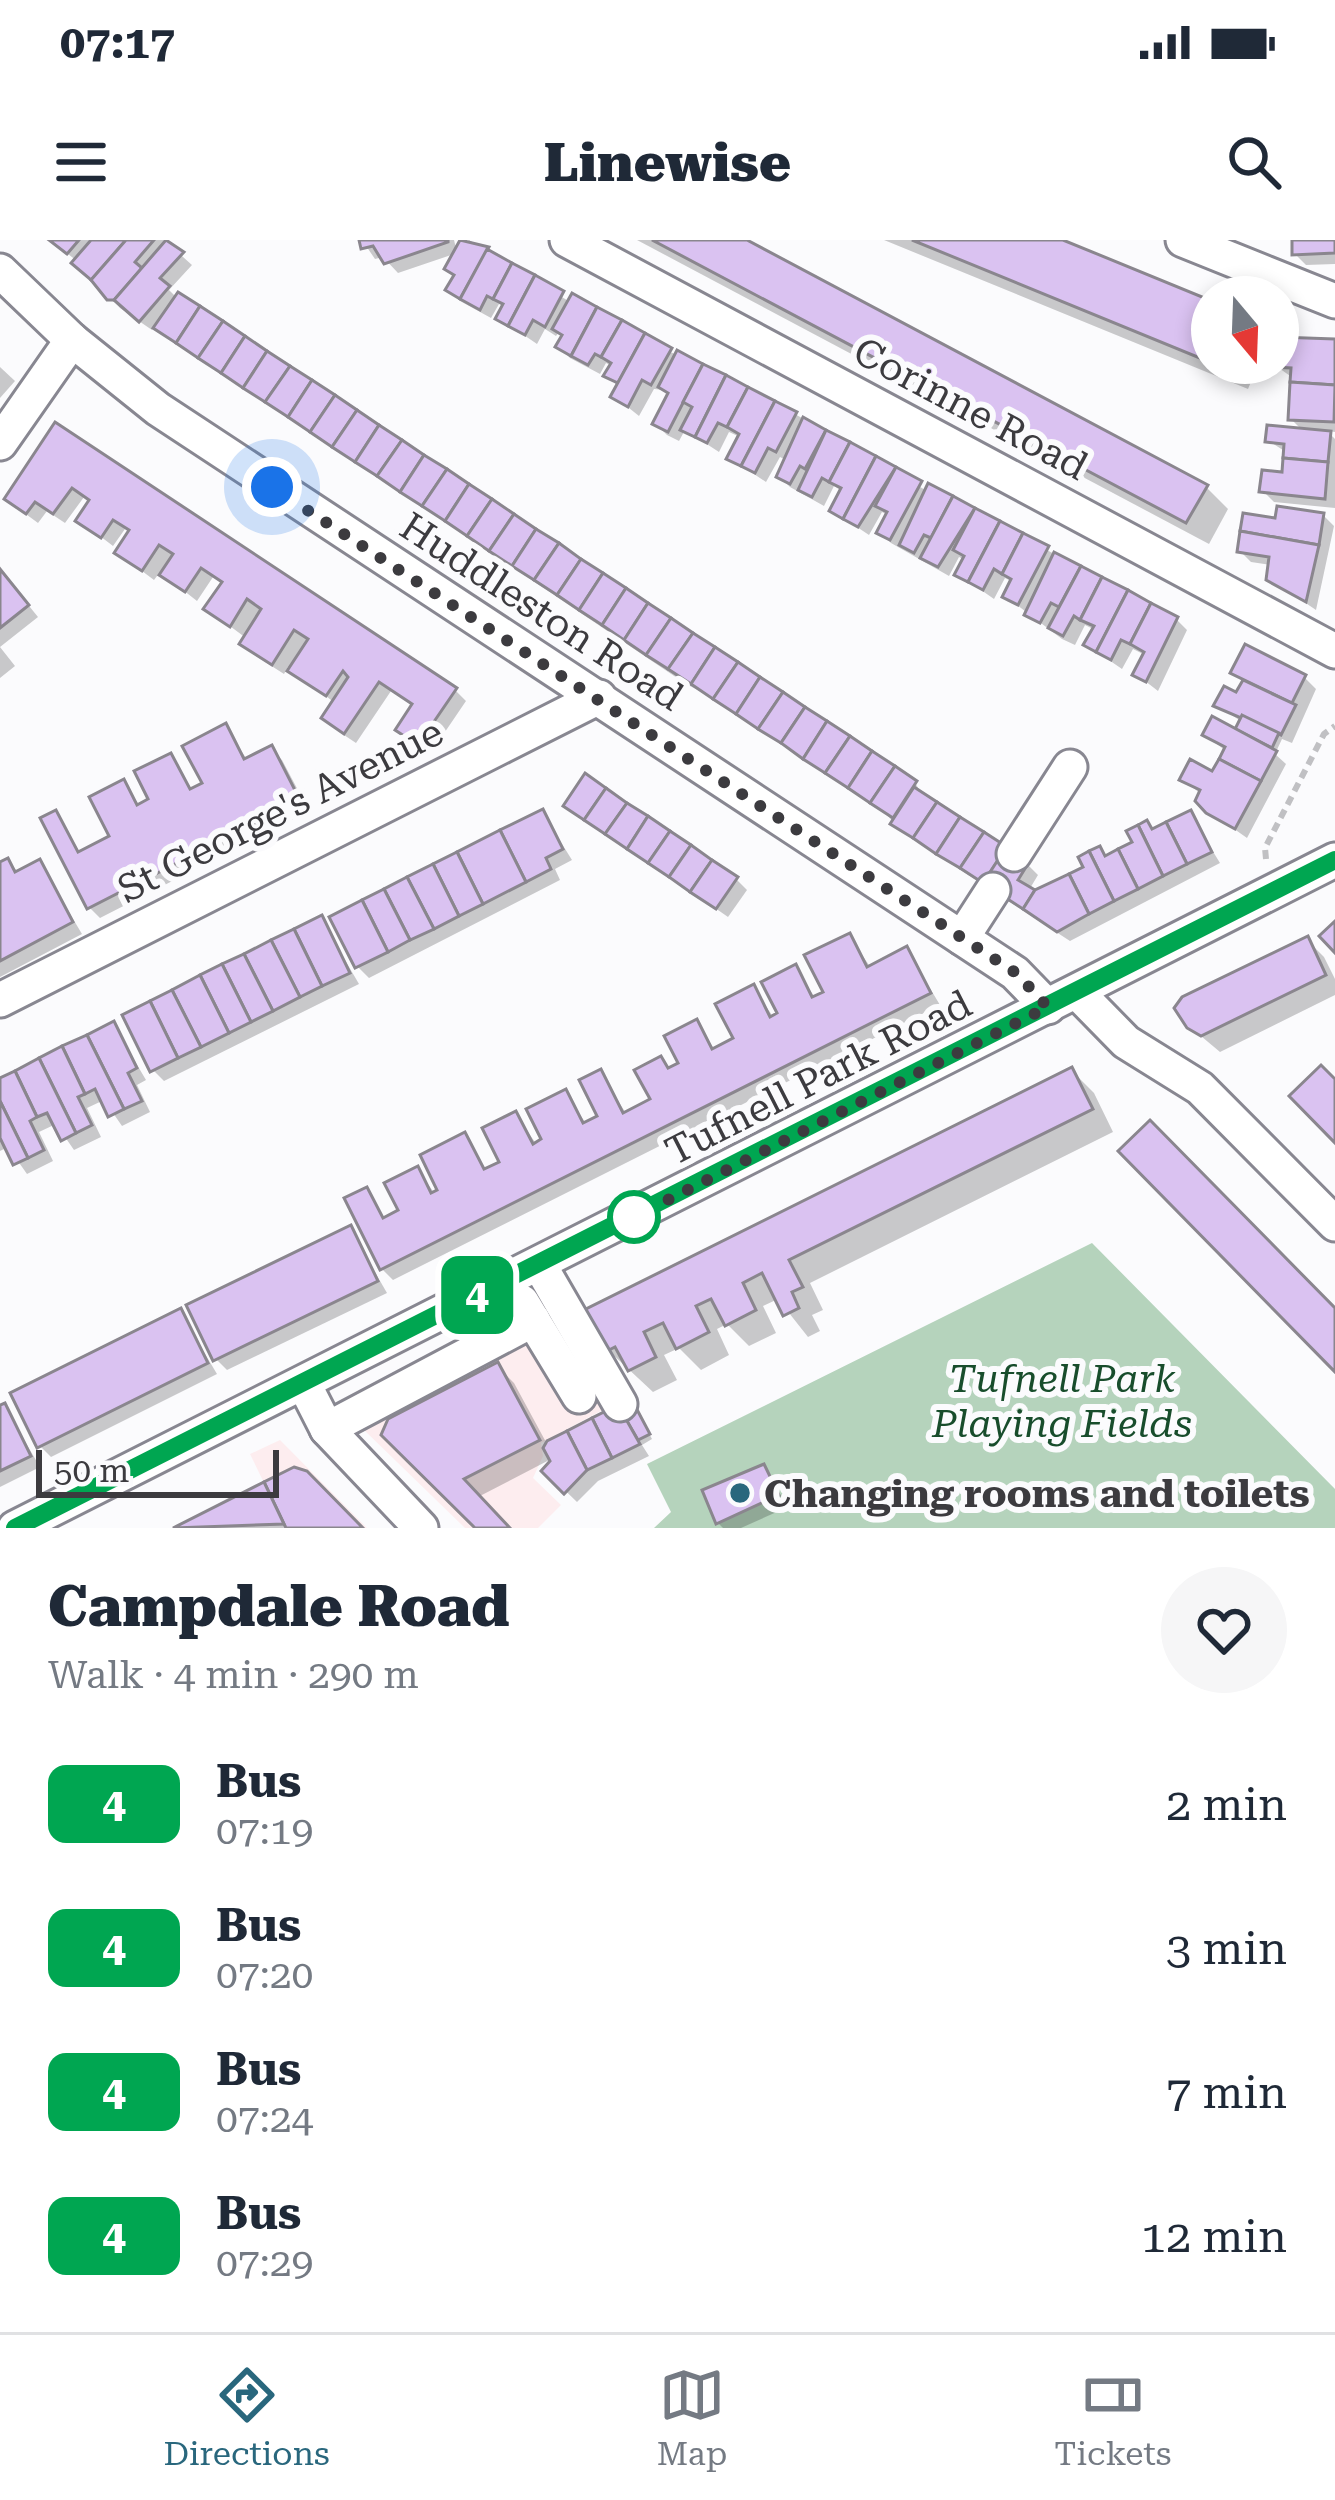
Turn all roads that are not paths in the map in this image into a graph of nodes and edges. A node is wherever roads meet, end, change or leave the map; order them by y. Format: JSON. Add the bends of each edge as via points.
{"nodes":[{"id":1,"x":567,"y":240,"type":"edge"},
{"id":2,"x":1183,"y":240,"type":"edge"},
{"id":3,"x":0,"y":271,"type":"edge"},
{"id":4,"x":1335,"y":301,"type":"edge"},
{"id":5,"x":72,"y":340,"type":"junction"},
{"id":6,"x":0,"y":443,"type":"edge"},
{"id":7,"x":1335,"y":651,"type":"edge"},
{"id":8,"x":599,"y":697,"type":"junction"},
{"id":9,"x":1070,"y":767,"type":"dead end"},
{"id":10,"x":1014,"y":854,"type":"dead end"},
{"id":11,"x":1335,"y":860,"type":"edge"},
{"id":12,"x":993,"y":890,"type":"dead end"},
{"id":13,"x":962,"y":938,"type":"junction"},
{"id":14,"x":0,"y":1000,"type":"edge"},
{"id":15,"x":1062,"y":1000,"type":"junction"},
{"id":16,"x":1335,"y":1224,"type":"edge"},
{"id":17,"x":524,"y":1272,"type":"junction"},
{"id":18,"x":533,"y":1320,"type":"junction"},
{"id":19,"x":404,"y":1332,"type":"junction"},
{"id":20,"x":430,"y":1376,"type":"junction"},
{"id":21,"x":304,"y":1384,"type":"junction"},
{"id":22,"x":579,"y":1396,"type":"dead end"},
{"id":23,"x":620,"y":1404,"type":"dead end"},
{"id":24,"x":327,"y":1429,"type":"junction"},
{"id":25,"x":15,"y":1528,"type":"edge"},
{"id":26,"x":421,"y":1528,"type":"edge"}],
"edges":[{"from":1,"to":7,"type":"street","name":"Corinne Road"},
{"from":2,"to":4,"type":"street"},
{"from":3,"to":5,"type":"street","name":"Huddleston Road"},
{"from":5,"to":6,"type":"street"},
{"from":5,"to":8,"type":"street","name":"Huddleston Road","via":[[298,505]]},
{"from":8,"to":13,"type":"street","name":"Huddleston Road"},
{"from":8,"to":14,"type":"street","name":"St George's Avenue"},
{"from":9,"to":10,"type":"street"},
{"from":11,"to":15,"type":"street","name":"Tufnell Park Road"},
{"from":12,"to":13,"type":"street"},
{"from":13,"to":15,"type":"street","name":"Huddleston Road"},
{"from":15,"to":16,"type":"street","name":"Huddleston Road","via":[[1200,1088]]},
{"from":15,"to":17,"type":"street","name":"Tufnell Park Road"},
{"from":17,"to":18,"type":"street"},
{"from":17,"to":19,"type":"street","name":"Tufnell Park Road"},
{"from":17,"to":23,"type":"street"},
{"from":18,"to":20,"type":"street"},
{"from":18,"to":22,"type":"street"},
{"from":19,"to":20,"type":"street"},
{"from":19,"to":21,"type":"street","name":"Tufnell Park Road"},
{"from":20,"to":24,"type":"street"},
{"from":21,"to":24,"type":"street"},
{"from":21,"to":25,"type":"street","name":"Tufnell Park Road"},
{"from":24,"to":26,"type":"street"}]}
